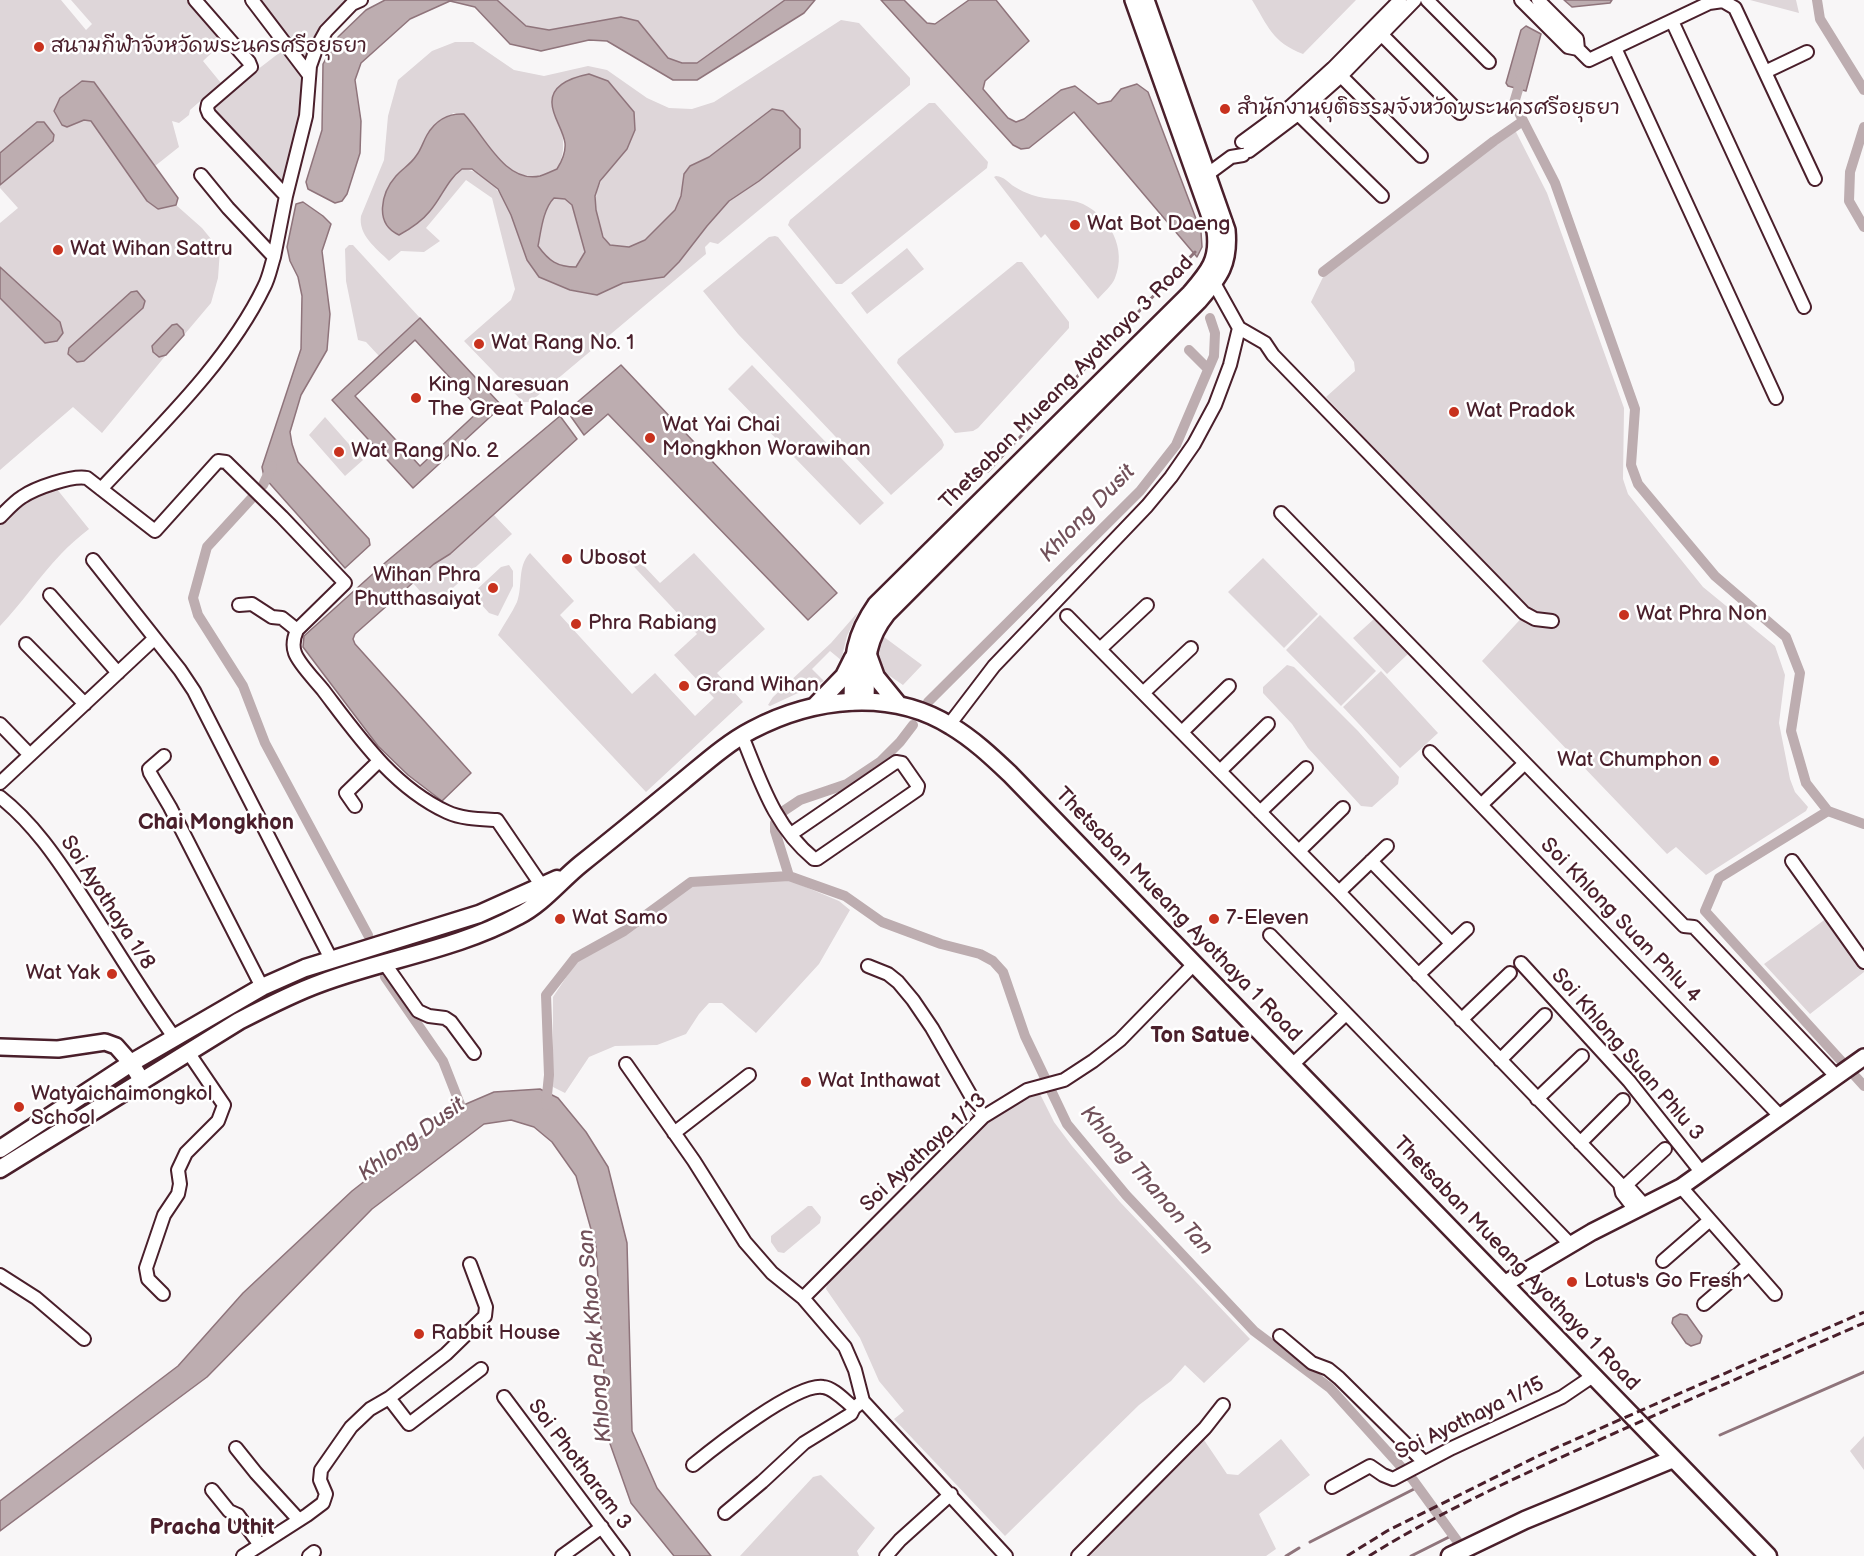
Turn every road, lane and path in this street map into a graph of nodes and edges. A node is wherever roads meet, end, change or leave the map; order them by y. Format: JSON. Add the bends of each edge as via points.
{"nodes":[{"id":1,"x":195,"y":0,"type":"edge"},
{"id":2,"x":252,"y":0,"type":"edge"},
{"id":3,"x":361,"y":0,"type":"edge"},
{"id":4,"x":1133,"y":0,"type":"edge"},
{"id":5,"x":1146,"y":0,"type":"edge"},
{"id":6,"x":1416,"y":0,"type":"edge"},
{"id":7,"x":1427,"y":0,"type":"edge"},
{"id":8,"x":1521,"y":0,"type":"edge"},
{"id":9,"x":1538,"y":0,"type":"edge"},
{"id":10,"x":1708,"y":2,"type":"edge"},
{"id":11,"x":1398,"y":7,"type":"edge"},
{"id":12,"x":1543,"y":14,"type":"junction"},
{"id":13,"x":1672,"y":21,"type":"junction"},
{"id":14,"x":1378,"y":31,"type":"junction"},
{"id":15,"x":1616,"y":48,"type":"junction"},
{"id":16,"x":1807,"y":52,"type":"dead end"},
{"id":17,"x":1489,"y":62,"type":"dead end"},
{"id":18,"x":1337,"y":72,"type":"junction"},
{"id":19,"x":1765,"y":72,"type":"junction"},
{"id":20,"x":309,"y":75,"type":"junction"},
{"id":21,"x":1295,"y":110,"type":"junction"},
{"id":22,"x":1460,"y":113,"type":"dead end"},
{"id":23,"x":1422,"y":156,"type":"dead end"},
{"id":24,"x":1209,"y":174,"type":"junction"},
{"id":25,"x":201,"y":175,"type":"dead end"},
{"id":26,"x":1815,"y":179,"type":"dead end"},
{"id":27,"x":286,"y":196,"type":"junction"},
{"id":28,"x":1382,"y":196,"type":"dead end"},
{"id":29,"x":274,"y":256,"type":"junction"},
{"id":30,"x":1214,"y":284,"type":"junction"},
{"id":31,"x":1804,"y":308,"type":"dead end"},
{"id":32,"x":1239,"y":328,"type":"junction"},
{"id":33,"x":1776,"y":398,"type":"dead end"},
{"id":34,"x":101,"y":489,"type":"junction"},
{"id":35,"x":1281,"y":513,"type":"dead end"},
{"id":36,"x":0,"y":517,"type":"edge"},
{"id":37,"x":93,"y":560,"type":"dead end"},
{"id":38,"x":50,"y":595,"type":"dead end"},
{"id":39,"x":239,"y":604,"type":"dead end"},
{"id":40,"x":1147,"y":605,"type":"dead end"},
{"id":41,"x":1067,"y":616,"type":"dead end"},
{"id":42,"x":1552,"y":621,"type":"dead end"},
{"id":43,"x":297,"y":630,"type":"junction"},
{"id":44,"x":154,"y":639,"type":"junction"},
{"id":45,"x":26,"y":644,"type":"dead end"},
{"id":46,"x":1191,"y":648,"type":"dead end"},
{"id":47,"x":1100,"y":650,"type":"junction"},
{"id":48,"x":861,"y":656,"type":"junction"},
{"id":49,"x":118,"y":673,"type":"junction"},
{"id":50,"x":1229,"y":686,"type":"dead end"},
{"id":51,"x":1143,"y":693,"type":"junction"},
{"id":52,"x":859,"y":701,"type":"junction"},
{"id":53,"x":85,"y":704,"type":"junction"},
{"id":54,"x":898,"y":704,"type":"junction"},
{"id":55,"x":814,"y":707,"type":"junction"},
{"id":56,"x":0,"y":724,"type":"edge"},
{"id":57,"x":949,"y":724,"type":"junction"},
{"id":58,"x":1268,"y":724,"type":"dead end"},
{"id":59,"x":1182,"y":732,"type":"junction"},
{"id":60,"x":742,"y":736,"type":"junction"},
{"id":61,"x":1430,"y":753,"type":"dead end"},
{"id":62,"x":30,"y":755,"type":"junction"},
{"id":63,"x":164,"y":756,"type":"dead end"},
{"id":64,"x":380,"y":761,"type":"junction"},
{"id":65,"x":1525,"y":763,"type":"junction"},
{"id":66,"x":1306,"y":768,"type":"dead end"},
{"id":67,"x":1220,"y":771,"type":"junction"},
{"id":68,"x":0,"y":783,"type":"edge"},
{"id":69,"x":0,"y":797,"type":"edge"},
{"id":70,"x":1481,"y":805,"type":"junction"},
{"id":71,"x":355,"y":806,"type":"dead end"},
{"id":72,"x":1343,"y":808,"type":"dead end"},
{"id":73,"x":1260,"y":812,"type":"junction"},
{"id":74,"x":791,"y":834,"type":"junction"},
{"id":75,"x":1387,"y":846,"type":"dead end"},
{"id":76,"x":1299,"y":850,"type":"junction"},
{"id":77,"x":1371,"y":861,"type":"junction"},
{"id":78,"x":1792,"y":861,"type":"dead end"},
{"id":79,"x":544,"y":890,"type":"junction"},
{"id":80,"x":1339,"y":892,"type":"junction"},
{"id":81,"x":1467,"y":928,"type":"dead end"},
{"id":82,"x":1270,"y":935,"type":"dead end"},
{"id":83,"x":1452,"y":943,"type":"junction"},
{"id":84,"x":331,"y":960,"type":"junction"},
{"id":85,"x":1864,"y":962,"type":"edge"},
{"id":86,"x":1521,"y":963,"type":"dead end"},
{"id":87,"x":385,"y":964,"type":"junction"},
{"id":88,"x":1194,"y":964,"type":"junction"},
{"id":89,"x":868,"y":966,"type":"dead end"},
{"id":90,"x":1510,"y":972,"type":"dead end"},
{"id":91,"x":1418,"y":975,"type":"junction"},
{"id":92,"x":262,"y":987,"type":"junction"},
{"id":93,"x":1347,"y":1014,"type":"junction"},
{"id":94,"x":1545,"y":1015,"type":"dead end"},
{"id":95,"x":1461,"y":1020,"type":"junction"},
{"id":96,"x":174,"y":1037,"type":"junction"},
{"id":97,"x":0,"y":1047,"type":"edge"},
{"id":98,"x":188,"y":1052,"type":"junction"},
{"id":99,"x":474,"y":1053,"type":"dead end"},
{"id":100,"x":1582,"y":1056,"type":"dead end"},
{"id":101,"x":1864,"y":1057,"type":"edge"},
{"id":102,"x":1500,"y":1060,"type":"junction"},
{"id":103,"x":131,"y":1063,"type":"junction"},
{"id":104,"x":626,"y":1064,"type":"dead end"},
{"id":105,"x":1292,"y":1065,"type":"junction"},
{"id":106,"x":749,"y":1075,"type":"dead end"},
{"id":107,"x":1837,"y":1077,"type":"junction"},
{"id":108,"x":142,"y":1081,"type":"junction"},
{"id":109,"x":1538,"y":1099,"type":"junction"},
{"id":110,"x":1623,"y":1100,"type":"dead end"},
{"id":111,"x":1781,"y":1117,"type":"junction"},
{"id":112,"x":983,"y":1118,"type":"junction"},
{"id":113,"x":674,"y":1133,"type":"junction"},
{"id":114,"x":1580,"y":1143,"type":"junction"},
{"id":115,"x":0,"y":1149,"type":"edge"},
{"id":116,"x":1665,"y":1149,"type":"dead end"},
{"id":117,"x":0,"y":1169,"type":"edge"},
{"id":118,"x":1702,"y":1173,"type":"junction"},
{"id":119,"x":1681,"y":1187,"type":"junction"},
{"id":120,"x":1624,"y":1188,"type":"junction"},
{"id":121,"x":1640,"y":1209,"type":"junction"},
{"id":122,"x":1710,"y":1220,"type":"junction"},
{"id":123,"x":1570,"y":1244,"type":"junction"},
{"id":124,"x":1663,"y":1261,"type":"dead end"},
{"id":125,"x":470,"y":1264,"type":"dead end"},
{"id":126,"x":1749,"y":1265,"type":"junction"},
{"id":127,"x":0,"y":1275,"type":"edge"},
{"id":128,"x":1504,"y":1284,"type":"junction"},
{"id":129,"x":163,"y":1294,"type":"dead end"},
{"id":130,"x":1774,"y":1294,"type":"dead end"},
{"id":131,"x":803,"y":1298,"type":"junction"},
{"id":132,"x":1704,"y":1304,"type":"dead end"},
{"id":133,"x":1280,"y":1336,"type":"dead end"},
{"id":134,"x":84,"y":1339,"type":"dead end"},
{"id":135,"x":481,"y":1370,"type":"dead end"},
{"id":136,"x":1593,"y":1376,"type":"junction"},
{"id":137,"x":504,"y":1397,"type":"dead end"},
{"id":138,"x":389,"y":1398,"type":"junction"},
{"id":139,"x":859,"y":1404,"type":"junction"},
{"id":140,"x":1223,"y":1405,"type":"dead end"},
{"id":141,"x":236,"y":1448,"type":"dead end"},
{"id":142,"x":1673,"y":1460,"type":"junction"},
{"id":143,"x":1419,"y":1464,"type":"junction"},
{"id":144,"x":693,"y":1465,"type":"dead end"},
{"id":145,"x":1332,"y":1486,"type":"dead end"},
{"id":146,"x":212,"y":1490,"type":"dead end"},
{"id":147,"x":951,"y":1494,"type":"junction"},
{"id":148,"x":725,"y":1513,"type":"dead end"},
{"id":149,"x":300,"y":1520,"type":"junction"},
{"id":150,"x":602,"y":1527,"type":"junction"},
{"id":151,"x":260,"y":1545,"type":"junction"},
{"id":152,"x":243,"y":1556,"type":"edge"},
{"id":153,"x":562,"y":1556,"type":"edge"},
{"id":154,"x":623,"y":1556,"type":"edge"},
{"id":155,"x":886,"y":1556,"type":"edge"},
{"id":156,"x":1006,"y":1556,"type":"edge"},
{"id":157,"x":1078,"y":1556,"type":"edge"},
{"id":158,"x":1450,"y":1556,"type":"edge"},
{"id":159,"x":1768,"y":1556,"type":"edge"}],
"edges":[{"from":1,"to":27,"type":"street","via":[[250,67],[208,104],[209,114]]},
{"from":2,"to":20,"type":"street"},
{"from":3,"to":20,"type":"street","via":[[326,31]]},
{"from":4,"to":48,"type":"street","name":"Thetsaban Mueang Ayothaya 3 Road","via":[[1215,231],[1217,247],[1212,265],[1190,293],[876,604],[856,642]]},
{"from":5,"to":24,"type":"street","name":"Thetsaban Mueang Ayothaya 3 Road"},
{"from":6,"to":11,"type":"street"},
{"from":7,"to":17,"type":"street"},
{"from":8,"to":12,"type":"street"},
{"from":9,"to":12,"type":"street"},
{"from":10,"to":13,"type":"street"},
{"from":10,"to":19,"type":"street","via":[[1723,1],[1735,8]]},
{"from":11,"to":14,"type":"street"},
{"from":12,"to":15,"type":"street","via":[[1560,30],[1568,47],[1578,49],[1589,60]]},
{"from":13,"to":15,"type":"street"},
{"from":13,"to":31,"type":"street"},
{"from":14,"to":18,"type":"street"},
{"from":14,"to":22,"type":"street"},
{"from":15,"to":33,"type":"street"},
{"from":16,"to":19,"type":"street"},
{"from":18,"to":21,"type":"street"},
{"from":18,"to":23,"type":"street"},
{"from":19,"to":26,"type":"street"},
{"from":20,"to":27,"type":"street","via":[[306,116]]},
{"from":21,"to":24,"type":"street"},
{"from":21,"to":28,"type":"street"},
{"from":24,"to":30,"type":"street","name":"Thetsaban Mueang Ayothaya 3 Road","via":[[1229,249]]},
{"from":25,"to":29,"type":"street"},
{"from":27,"to":29,"type":"street"},
{"from":29,"to":34,"type":"street","via":[[265,286],[234,337],[195,387]]},
{"from":30,"to":32,"type":"street"},
{"from":30,"to":48,"type":"street","name":"Thetsaban Mueang Ayothaya 3 Road","via":[[887,614]]},
{"from":32,"to":42,"type":"street","via":[[1265,343],[1273,356],[1524,614]]},
{"from":32,"to":57,"type":"street","via":[[1215,405],[1171,477],[994,666]]},
{"from":34,"to":36,"type":"street","via":[[87,478],[71,478],[25,494]]},
{"from":34,"to":43,"type":"street","via":[[155,531],[218,461],[225,462],[345,583]]},
{"from":35,"to":65,"type":"street"},
{"from":37,"to":44,"type":"street"},
{"from":38,"to":49,"type":"street"},
{"from":39,"to":43,"type":"street","via":[[252,604]]},
{"from":40,"to":47,"type":"street"},
{"from":41,"to":47,"type":"street"},
{"from":43,"to":64,"type":"street","via":[[293,639],[295,653]]},
{"from":44,"to":49,"type":"street"},
{"from":44,"to":84,"type":"street","via":[[194,691]]},
{"from":45,"to":53,"type":"street"},
{"from":46,"to":51,"type":"street"},
{"from":47,"to":51,"type":"street"},
{"from":48,"to":52,"type":"street","name":"Thetsaban Mueang Ayothaya 3 Road"},
{"from":48,"to":54,"type":"main road"},
{"from":48,"to":55,"type":"main road"},
{"from":49,"to":53,"type":"street"},
{"from":50,"to":59,"type":"street"},
{"from":51,"to":59,"type":"street"},
{"from":52,"to":54,"type":"main road","name":"Thetsaban Mueang Ayothaya 1 Road"},
{"from":52,"to":55,"type":"main road","name":"Thetsaban Mueang Ayothaya 1 Road"},
{"from":53,"to":62,"type":"street"},
{"from":54,"to":57,"type":"main road","name":"Thetsaban Mueang Ayothaya 1 Road"},
{"from":55,"to":60,"type":"main road","name":"Thetsaban Mueang Ayothaya 1 Road","via":[[781,716]]},
{"from":56,"to":62,"type":"street"},
{"from":57,"to":88,"type":"main road","name":"Thetsaban Mueang Ayothaya 1 Road","via":[[1003,767]]},
{"from":58,"to":67,"type":"street"},
{"from":59,"to":67,"type":"street"},
{"from":60,"to":74,"type":"street","via":[[773,811]]},
{"from":60,"to":79,"type":"main road","name":"Thetsaban Mueang Ayothaya 1 Road"},
{"from":61,"to":70,"type":"street","name":"Soi Khlong Suan Phlu 4"},
{"from":62,"to":68,"type":"street"},
{"from":63,"to":92,"type":"street","via":[[149,769],[150,773]]},
{"from":64,"to":71,"type":"street","via":[[346,793]]},
{"from":64,"to":79,"type":"street","via":[[403,783],[448,813],[497,820]]},
{"from":65,"to":70,"type":"street"},
{"from":65,"to":107,"type":"street","via":[[1684,926],[1694,927]]},
{"from":66,"to":73,"type":"street"},
{"from":67,"to":73,"type":"street"},
{"from":69,"to":96,"type":"street","name":"Soi Ayothaya 1/8","via":[[49,848]]},
{"from":70,"to":111,"type":"street","name":"Soi Khlong Suan Phlu 4"},
{"from":72,"to":76,"type":"street"},
{"from":73,"to":76,"type":"street"},
{"from":74,"to":74,"type":"street","via":[[811,857],[818,859],[918,786],[902,763],[896,762]]},
{"from":75,"to":77,"type":"street"},
{"from":76,"to":80,"type":"street"},
{"from":77,"to":80,"type":"street"},
{"from":77,"to":83,"type":"street"},
{"from":78,"to":85,"type":"street"},
{"from":79,"to":84,"type":"main road","name":"Thetsaban Mueang Ayothaya 1 Road"},
{"from":79,"to":87,"type":"main road","name":"Thetsaban Mueang Ayothaya 1 Road","via":[[529,910],[499,926]]},
{"from":80,"to":91,"type":"street"},
{"from":81,"to":83,"type":"street"},
{"from":82,"to":93,"type":"street"},
{"from":83,"to":91,"type":"street"},
{"from":84,"to":92,"type":"main road","name":"Thetsaban Mueang Ayothaya 1 Road"},
{"from":86,"to":118,"type":"street","name":"Soi Khlong Suan Phlu 3","via":[[1629,1081]]},
{"from":87,"to":98,"type":"main road","name":"Thetsaban Mueang Ayothaya 1 Road","via":[[321,982],[274,1002]]},
{"from":87,"to":99,"type":"street","via":[[418,1011],[451,1022]]},
{"from":88,"to":105,"type":"main road","name":"Thetsaban Mueang Ayothaya 1 Road"},
{"from":88,"to":112,"type":"street","name":"Soi Ayothaya 1/13","via":[[1119,1040],[1080,1071],[1059,1082],[1027,1090]]},
{"from":89,"to":112,"type":"street","via":[[888,974],[913,1000]]},
{"from":90,"to":95,"type":"street"},
{"from":91,"to":95,"type":"street"},
{"from":92,"to":96,"type":"main road","name":"Thetsaban Mueang Ayothaya 1 Road"},
{"from":93,"to":105,"type":"street"},
{"from":93,"to":123,"type":"street"},
{"from":94,"to":102,"type":"street"},
{"from":95,"to":102,"type":"street"},
{"from":96,"to":103,"type":"main road","name":"Thetsaban Mueang Ayothaya 1 Road"},
{"from":97,"to":103,"type":"street","via":[[58,1049],[105,1042],[117,1046]]},
{"from":98,"to":108,"type":"main road","name":"Thetsaban Mueang Ayothaya 1 Road"},
{"from":98,"to":129,"type":"street","via":[[224,1105],[218,1121],[186,1153],[177,1170],[178,1194],[164,1215],[146,1268],[148,1279]]},
{"from":100,"to":109,"type":"street"},
{"from":101,"to":107,"type":"street"},
{"from":102,"to":109,"type":"street"},
{"from":103,"to":108,"type":"street"},
{"from":103,"to":115,"type":"main road","name":"Thetsaban Mueang Ayothaya 1 Road"},
{"from":104,"to":113,"type":"street"},
{"from":105,"to":128,"type":"main road","name":"Thetsaban Mueang Ayothaya 1 Road"},
{"from":106,"to":113,"type":"street"},
{"from":107,"to":111,"type":"street"},
{"from":108,"to":117,"type":"main road","name":"Thetsaban Mueang Ayothaya 1 Road"},
{"from":109,"to":114,"type":"street"},
{"from":110,"to":114,"type":"street"},
{"from":111,"to":118,"type":"street"},
{"from":112,"to":131,"type":"street","name":"Soi Ayothaya 1/13"},
{"from":113,"to":131,"type":"street","via":[[750,1248],[772,1273]]},
{"from":114,"to":120,"type":"street"},
{"from":116,"to":120,"type":"street"},
{"from":118,"to":119,"type":"street"},
{"from":119,"to":121,"type":"street"},
{"from":119,"to":122,"type":"street"},
{"from":120,"to":121,"type":"street"},
{"from":121,"to":123,"type":"street"},
{"from":122,"to":124,"type":"street"},
{"from":122,"to":126,"type":"street"},
{"from":123,"to":128,"type":"street"},
{"from":125,"to":138,"type":"street","via":[[486,1307],[485,1316],[446,1354]]},
{"from":126,"to":130,"type":"street"},
{"from":126,"to":132,"type":"street"},
{"from":127,"to":134,"type":"street","via":[[36,1298]]},
{"from":128,"to":136,"type":"main road","name":"Thetsaban Mueang Ayothaya 1 Road"},
{"from":131,"to":139,"type":"street","via":[[845,1347],[855,1370]]},
{"from":133,"to":143,"type":"street","via":[[1312,1363],[1328,1368],[1339,1378]]},
{"from":135,"to":138,"type":"street","via":[[409,1424]]},
{"from":136,"to":142,"type":"main road","name":"Thetsaban Mueang Ayothaya 1 Road"},
{"from":136,"to":143,"type":"street","name":"Soi Ayothaya 1/15","via":[[1562,1397]]},
{"from":137,"to":150,"type":"street","name":"Soi Photharam 3"},
{"from":138,"to":149,"type":"street","via":[[351,1427],[321,1470],[320,1480],[326,1494],[323,1503]]},
{"from":139,"to":144,"type":"street","via":[[822,1386],[797,1393]]},
{"from":139,"to":147,"type":"street"},
{"from":139,"to":148,"type":"street","via":[[851,1414],[804,1443]]},
{"from":140,"to":157,"type":"street"},
{"from":141,"to":149,"type":"street"},
{"from":142,"to":158,"type":"main road","via":[[1562,1504]]},
{"from":142,"to":159,"type":"main road","name":"Thetsaban Mueang Ayothaya 1 Road"},
{"from":143,"to":145,"type":"street","name":"Soi Ayothaya 1/15","via":[[1393,1479],[1370,1466]]},
{"from":146,"to":151,"type":"street","via":[[229,1511],[238,1515]]},
{"from":147,"to":155,"type":"street"},
{"from":147,"to":156,"type":"street"},
{"from":149,"to":151,"type":"street"},
{"from":150,"to":153,"type":"street"},
{"from":150,"to":154,"type":"street","name":"Soi Photharam 3"},
{"from":151,"to":152,"type":"street"}]}
